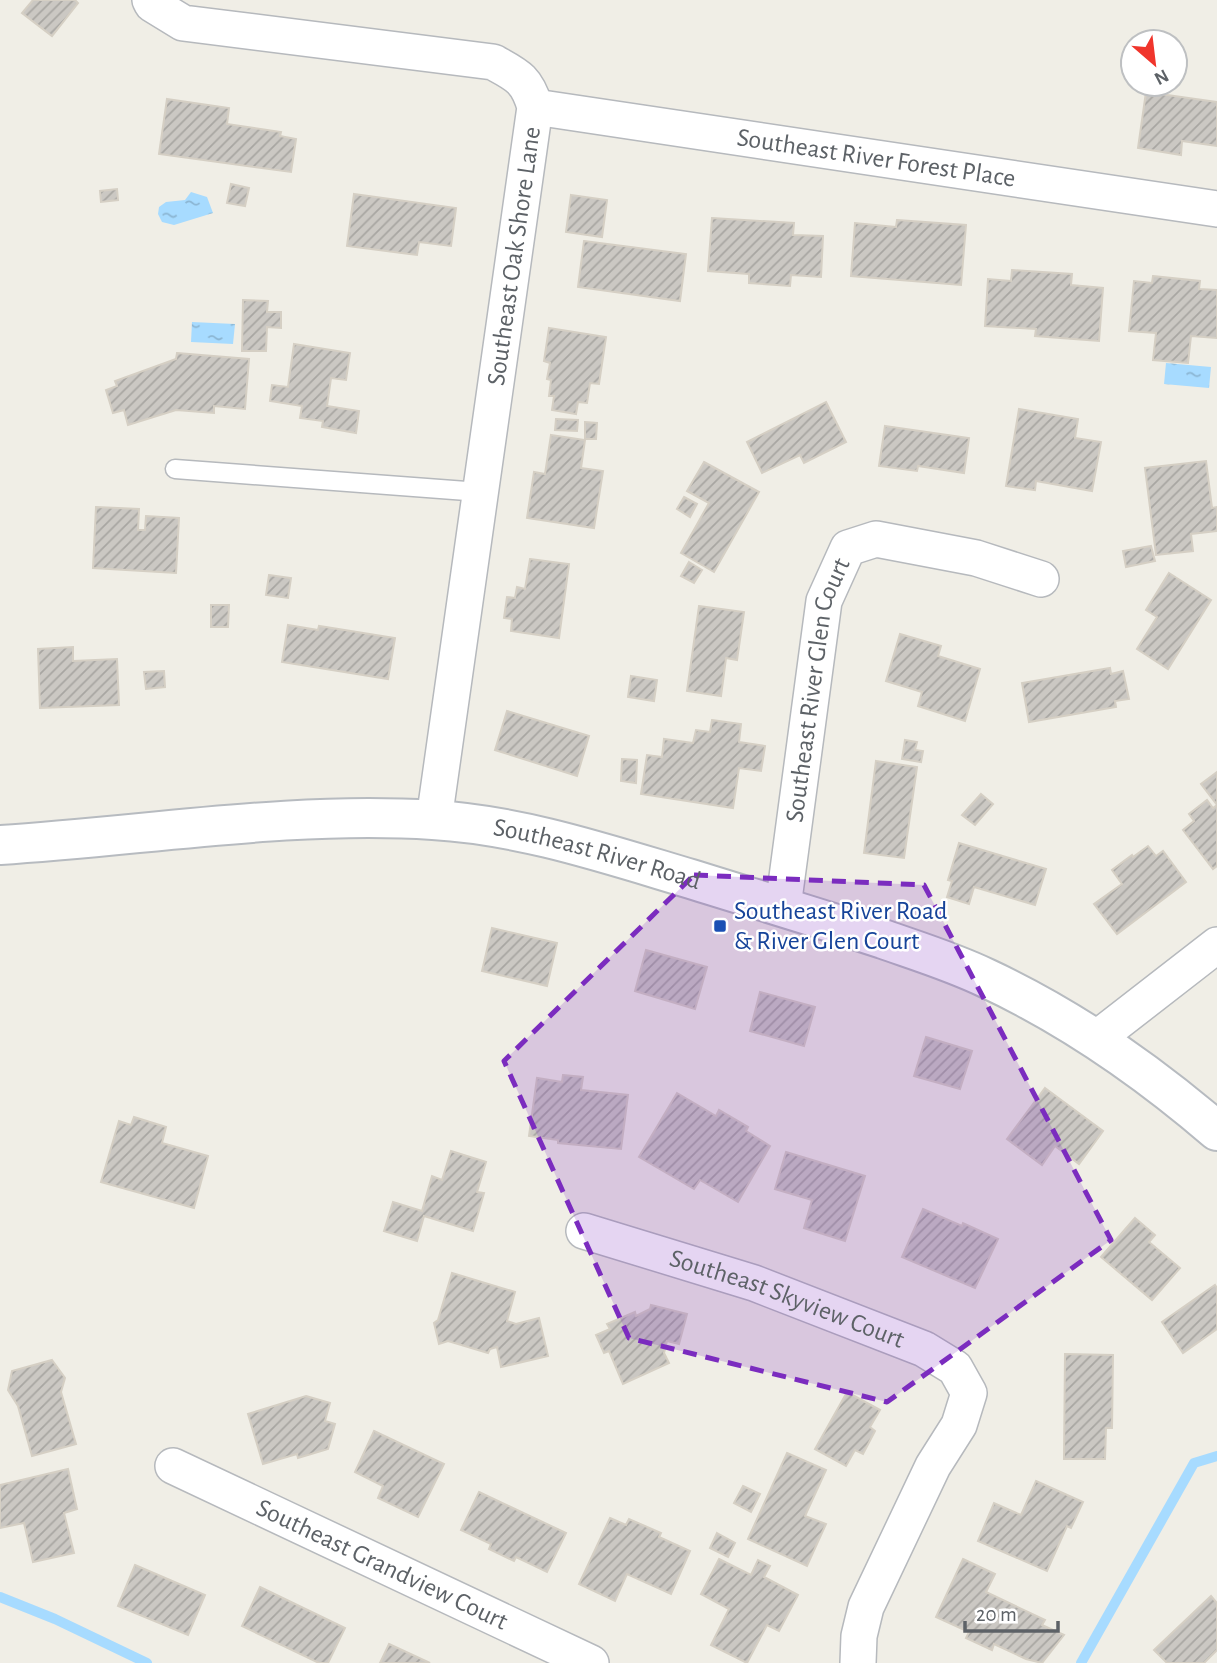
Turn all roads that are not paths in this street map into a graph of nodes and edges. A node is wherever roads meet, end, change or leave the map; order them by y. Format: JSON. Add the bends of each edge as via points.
{"nodes":[{"id":1,"x":150,"y":0,"type":"edge"},
{"id":2,"x":535,"y":107,"type":"junction"},
{"id":3,"x":1217,"y":209,"type":"edge"},
{"id":4,"x":175,"y":468,"type":"dead end"},
{"id":5,"x":480,"y":492,"type":"junction"},
{"id":6,"x":1041,"y":579,"type":"dead end"},
{"id":7,"x":434,"y":820,"type":"junction"},
{"id":8,"x":0,"y":845,"type":"edge"},
{"id":9,"x":783,"y":907,"type":"junction"},
{"id":10,"x":1217,"y":945,"type":"edge"},
{"id":11,"x":1096,"y":1039,"type":"junction"},
{"id":12,"x":1217,"y":1131,"type":"edge"},
{"id":13,"x":584,"y":1231,"type":"dead end"},
{"id":14,"x":173,"y":1466,"type":"dead end"},
{"id":15,"x":591,"y":1663,"type":"edge"},
{"id":16,"x":858,"y":1663,"type":"edge"}],
"edges":[{"from":1,"to":2,"type":"street","name":"Southeast Oak Shore Lane","via":[[183,23],[493,62],[529,86]]},
{"from":2,"to":3,"type":"street","name":"Southeast River Forest Place"},
{"from":2,"to":5,"type":"street","name":"Southeast Oak Shore Lane"},
{"from":4,"to":5,"type":"lane"},
{"from":5,"to":7,"type":"street","name":"Southeast Oak Shore Lane"},
{"from":6,"to":9,"type":"street","name":"Southeast River Glen Court","via":[[976,558],[876,539],[848,548],[824,601]]},
{"from":7,"to":8,"type":"street","name":"Southeast River Road","via":[[267,822]]},
{"from":7,"to":9,"type":"street","name":"Southeast River Road","via":[[538,836]]},
{"from":9,"to":11,"type":"street","name":"Southeast River Road","via":[[982,976]]},
{"from":10,"to":11,"type":"street"},
{"from":11,"to":12,"type":"street","name":"Southeast River Road"},
{"from":13,"to":16,"type":"street","name":"Southeast Skyview Court","via":[[754,1283],[924,1349],[955,1368],[969,1393],[959,1425],[933,1466],[866,1608]]},
{"from":14,"to":15,"type":"street","name":"Southeast Grandview Court"}]}
